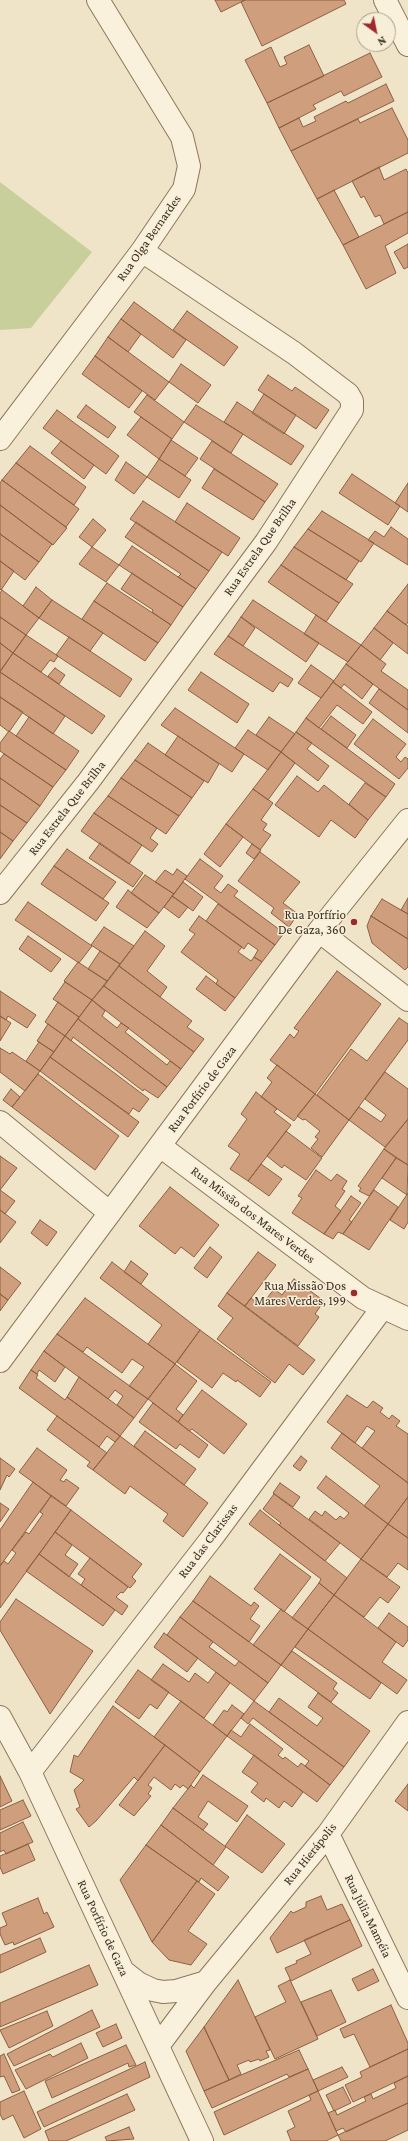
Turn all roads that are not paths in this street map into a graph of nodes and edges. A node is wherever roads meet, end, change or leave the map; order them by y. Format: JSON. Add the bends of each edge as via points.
{"nodes":[{"id":1,"x":98,"y":0,"type":"edge"},
{"id":2,"x":385,"y":0,"type":"edge"},
{"id":3,"x":408,"y":45,"type":"edge"},
{"id":4,"x":142,"y":251,"type":"junction"},
{"id":5,"x":0,"y":439,"type":"edge"},
{"id":6,"x":408,"y":820,"type":"edge"},
{"id":7,"x":0,"y":893,"type":"edge"},
{"id":8,"x":319,"y":931,"type":"junction"},
{"id":9,"x":408,"y":1000,"type":"edge"},
{"id":10,"x":0,"y":1122,"type":"edge"},
{"id":11,"x":160,"y":1146,"type":"junction"},
{"id":12,"x":110,"y":1213,"type":"junction"},
{"id":13,"x":383,"y":1307,"type":"junction"},
{"id":14,"x":408,"y":1319,"type":"edge"},
{"id":15,"x":0,"y":1360,"type":"edge"},
{"id":16,"x":0,"y":1717,"type":"edge"},
{"id":17,"x":408,"y":1722,"type":"edge"},
{"id":18,"x":30,"y":1772,"type":"junction"},
{"id":19,"x":328,"y":1834,"type":"junction"},
{"id":20,"x":124,"y":1972,"type":"junction"},
{"id":21,"x":206,"y":1982,"type":"junction"},
{"id":22,"x":408,"y":1998,"type":"edge"},
{"id":23,"x":158,"y":2046,"type":"junction"},
{"id":24,"x":202,"y":2141,"type":"edge"}],
"edges":[{"from":1,"to":4,"type":"street","name":"Rua Olga Bernardes","via":[[182,137],[189,166],[184,189]]},
{"from":2,"to":3,"type":"street"},
{"from":4,"to":5,"type":"street","name":"Rua Olga Bernardes"},
{"from":4,"to":7,"type":"street","name":"Rua Estrela Que Brilha","via":[[294,353],[348,394],[352,401],[352,410],[266,542],[88,782]]},
{"from":6,"to":8,"type":"street","name":"Rua Porfírio de Gaza"},
{"from":8,"to":9,"type":"street"},
{"from":8,"to":11,"type":"street","name":"Rua Porfírio de Gaza"},
{"from":10,"to":12,"type":"street"},
{"from":11,"to":12,"type":"street","name":"Rua Porfírio de Gaza"},
{"from":11,"to":13,"type":"street","name":"Rua Missão dos Mares Verdes","via":[[363,1298]]},
{"from":12,"to":15,"type":"street","name":"Rua Porfírio de Gaza"},
{"from":13,"to":14,"type":"street","name":"Rua Missão dos Mares Verdes"},
{"from":13,"to":18,"type":"street","name":"Rua das Clarissas","via":[[211,1539]]},
{"from":16,"to":18,"type":"street","name":"Rua Porfírio de Gaza"},
{"from":17,"to":19,"type":"street","name":"Rua Hierápolis"},
{"from":18,"to":20,"type":"street","name":"Rua Porfírio de Gaza"},
{"from":19,"to":21,"type":"street","name":"Rua Hierápolis"},
{"from":19,"to":22,"type":"street","name":"Rua Júlia Maméia"},
{"from":20,"to":21,"type":"street","via":[[138,1983],[163,1992]]},
{"from":20,"to":23,"type":"street","name":"Rua Porfírio de Gaza"},
{"from":21,"to":23,"type":"street","name":"Rua Hierápolis"},
{"from":23,"to":24,"type":"street","name":"Rua Porfírio de Gaza"}]}
